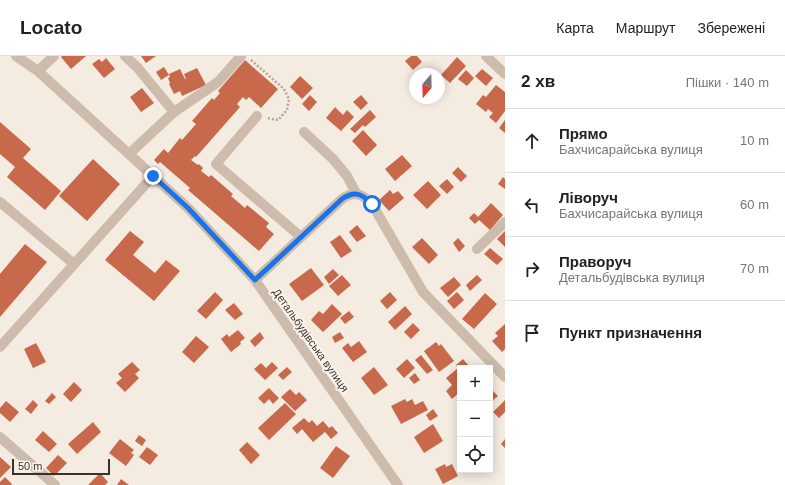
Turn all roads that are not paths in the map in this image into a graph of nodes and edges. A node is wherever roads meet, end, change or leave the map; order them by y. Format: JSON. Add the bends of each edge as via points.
{"nodes":[{"id":1,"x":16,"y":56,"type":"edge"},
{"id":2,"x":54,"y":56,"type":"edge"},
{"id":3,"x":126,"y":56,"type":"edge"},
{"id":4,"x":241,"y":56,"type":"edge"},
{"id":5,"x":486,"y":56,"type":"edge"},
{"id":6,"x":38,"y":72,"type":"junction"},
{"id":7,"x":505,"y":74,"type":"edge"},
{"id":8,"x":174,"y":112,"type":"junction"},
{"id":9,"x":257,"y":116,"type":"road end"},
{"id":10,"x":304,"y":132,"type":"dead end"},
{"id":11,"x":129,"y":154,"type":"junction"},
{"id":12,"x":153,"y":176,"type":"junction"},
{"id":13,"x":356,"y":193,"type":"junction"},
{"id":14,"x":0,"y":202,"type":"edge"},
{"id":15,"x":505,"y":222,"type":"edge"},
{"id":16,"x":300,"y":237,"type":"junction"},
{"id":17,"x":478,"y":248,"type":"dead end"},
{"id":18,"x":74,"y":264,"type":"junction"},
{"id":19,"x":255,"y":280,"type":"junction"},
{"id":20,"x":0,"y":347,"type":"edge"},
{"id":21,"x":505,"y":377,"type":"edge"},
{"id":22,"x":0,"y":437,"type":"edge"},
{"id":23,"x":55,"y":485,"type":"edge"},
{"id":24,"x":398,"y":485,"type":"edge"}],
"edges":[{"from":1,"to":6,"type":"street","name":"Детальбудівська вулиця"},
{"from":2,"to":6,"type":"street"},
{"from":3,"to":8,"type":"street"},
{"from":4,"to":8,"type":"street","via":[[218,82]]},
{"from":5,"to":7,"type":"street"},
{"from":6,"to":11,"type":"street","name":"Детальбудівська вулиця"},
{"from":8,"to":11,"type":"street"},
{"from":9,"to":16,"type":"street","via":[[216,164]]},
{"from":10,"to":13,"type":"street","via":[[333,158]]},
{"from":11,"to":12,"type":"street","name":"Детальбудівська вулиця"},
{"from":12,"to":18,"type":"street"},
{"from":12,"to":19,"type":"street","name":"Детальбудівська вулиця","via":[[188,208]]},
{"from":13,"to":16,"type":"street","via":[[342,199]]},
{"from":13,"to":21,"type":"street","via":[[372,204],[423,292]]},
{"from":14,"to":18,"type":"street"},
{"from":15,"to":17,"type":"street"},
{"from":16,"to":19,"type":"street"},
{"from":18,"to":20,"type":"street"},
{"from":19,"to":24,"type":"street","name":"Детальбудівська вулиця"},
{"from":22,"to":23,"type":"street"}]}
